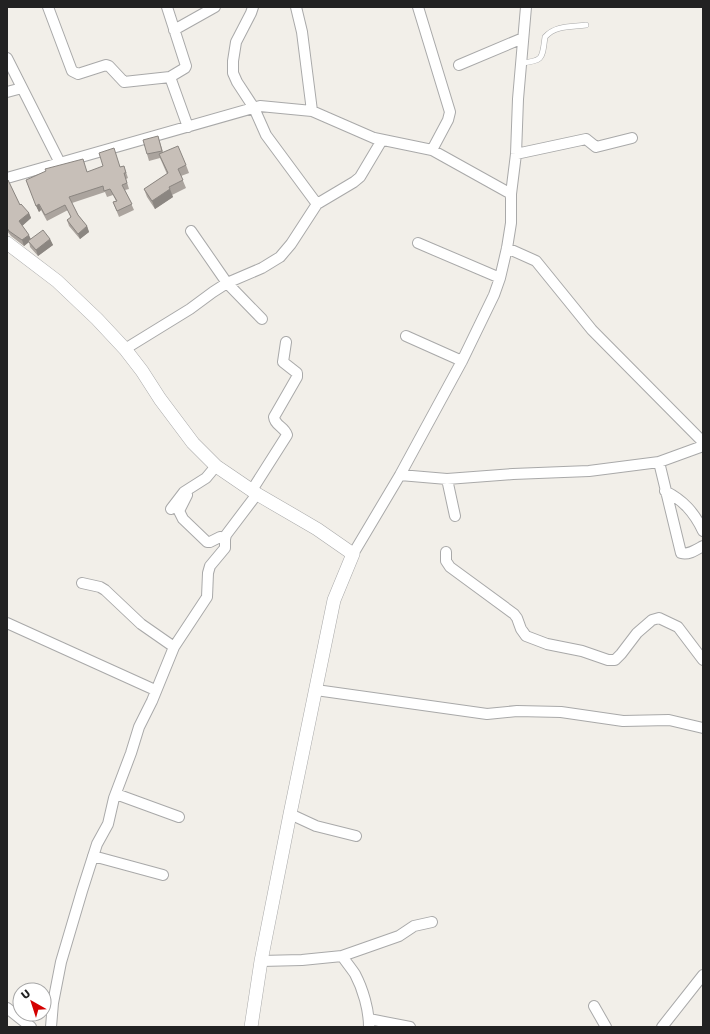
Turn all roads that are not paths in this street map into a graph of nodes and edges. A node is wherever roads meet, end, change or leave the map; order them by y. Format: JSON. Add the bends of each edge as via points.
{"nodes":[{"id":1,"x":48,"y":7,"type":"edge"},
{"id":2,"x":167,"y":7,"type":"edge"},
{"id":3,"x":215,"y":7,"type":"edge"},
{"id":4,"x":253,"y":7,"type":"edge"},
{"id":5,"x":296,"y":7,"type":"edge"},
{"id":6,"x":418,"y":7,"type":"edge"},
{"id":7,"x":526,"y":7,"type":"edge"},
{"id":8,"x":586,"y":25,"type":"dead end"},
{"id":9,"x":174,"y":30,"type":"junction"},
{"id":10,"x":523,"y":38,"type":"junction"},
{"id":11,"x":7,"y":58,"type":"edge"},
{"id":12,"x":521,"y":63,"type":"junction"},
{"id":13,"x":459,"y":65,"type":"dead end"},
{"id":14,"x":170,"y":77,"type":"junction"},
{"id":15,"x":22,"y":88,"type":"junction"},
{"id":16,"x":7,"y":92,"type":"edge"},
{"id":17,"x":254,"y":108,"type":"junction"},
{"id":18,"x":312,"y":111,"type":"junction"},
{"id":19,"x":188,"y":127,"type":"junction"},
{"id":20,"x":632,"y":138,"type":"dead end"},
{"id":21,"x":382,"y":140,"type":"junction"},
{"id":22,"x":432,"y":150,"type":"junction"},
{"id":23,"x":516,"y":154,"type":"junction"},
{"id":24,"x":60,"y":163,"type":"junction"},
{"id":25,"x":7,"y":178,"type":"edge"},
{"id":26,"x":511,"y":194,"type":"junction"},
{"id":27,"x":317,"y":204,"type":"junction"},
{"id":28,"x":191,"y":231,"type":"dead end"},
{"id":29,"x":7,"y":243,"type":"edge"},
{"id":30,"x":418,"y":243,"type":"dead end"},
{"id":31,"x":507,"y":248,"type":"junction"},
{"id":32,"x":500,"y":278,"type":"junction"},
{"id":33,"x":228,"y":283,"type":"junction"},
{"id":34,"x":262,"y":319,"type":"dead end"},
{"id":35,"x":406,"y":336,"type":"dead end"},
{"id":36,"x":286,"y":342,"type":"dead end"},
{"id":37,"x":125,"y":349,"type":"junction"},
{"id":38,"x":462,"y":361,"type":"junction"},
{"id":39,"x":703,"y":442,"type":"edge"},
{"id":40,"x":703,"y":446,"type":"edge"},
{"id":41,"x":659,"y":462,"type":"junction"},
{"id":42,"x":216,"y":466,"type":"junction"},
{"id":43,"x":400,"y":475,"type":"junction"},
{"id":44,"x":447,"y":478,"type":"junction"},
{"id":45,"x":665,"y":491,"type":"junction"},
{"id":46,"x":184,"y":492,"type":"junction"},
{"id":47,"x":254,"y":492,"type":"junction"},
{"id":48,"x":171,"y":509,"type":"dead end"},
{"id":49,"x":455,"y":516,"type":"dead end"},
{"id":50,"x":703,"y":531,"type":"edge"},
{"id":51,"x":225,"y":538,"type":"junction"},
{"id":52,"x":703,"y":546,"type":"edge"},
{"id":53,"x":446,"y":552,"type":"dead end"},
{"id":54,"x":353,"y":554,"type":"junction"},
{"id":55,"x":82,"y":583,"type":"dead end"},
{"id":56,"x":7,"y":623,"type":"edge"},
{"id":57,"x":174,"y":647,"type":"junction"},
{"id":58,"x":703,"y":660,"type":"edge"},
{"id":59,"x":155,"y":690,"type":"junction"},
{"id":60,"x":316,"y":690,"type":"junction"},
{"id":61,"x":703,"y":728,"type":"edge"},
{"id":62,"x":116,"y":794,"type":"junction"},
{"id":63,"x":290,"y":814,"type":"junction"},
{"id":64,"x":179,"y":817,"type":"dead end"},
{"id":65,"x":356,"y":836,"type":"dead end"},
{"id":66,"x":93,"y":856,"type":"junction"},
{"id":67,"x":163,"y":875,"type":"dead end"},
{"id":68,"x":432,"y":922,"type":"dead end"},
{"id":69,"x":342,"y":956,"type":"junction"},
{"id":70,"x":262,"y":961,"type":"junction"},
{"id":71,"x":703,"y":975,"type":"edge"},
{"id":72,"x":594,"y":1006,"type":"dead end"},
{"id":73,"x":7,"y":1008,"type":"edge"},
{"id":74,"x":369,"y":1023,"type":"edge"},
{"id":75,"x":31,"y":1027,"type":"edge"},
{"id":76,"x":51,"y":1027,"type":"edge"},
{"id":77,"x":251,"y":1027,"type":"edge"},
{"id":78,"x":410,"y":1027,"type":"edge"},
{"id":79,"x":606,"y":1027,"type":"edge"},
{"id":80,"x":662,"y":1027,"type":"edge"}],
"edges":[{"from":1,"to":14,"type":"street","via":[[70,69],[75,73],[106,65],[124,82]]},
{"from":2,"to":9,"type":"street"},
{"from":3,"to":9,"type":"street"},
{"from":4,"to":17,"type":"street","via":[[236,42],[233,73]]},
{"from":5,"to":18,"type":"street","via":[[302,32]]},
{"from":6,"to":22,"type":"street","via":[[450,112]]},
{"from":7,"to":10,"type":"street"},
{"from":8,"to":12,"type":"lane","via":[[553,30],[545,37],[543,52],[538,60]]},
{"from":9,"to":14,"type":"street","via":[[186,66]]},
{"from":10,"to":12,"type":"street"},
{"from":10,"to":13,"type":"street"},
{"from":11,"to":15,"type":"street"},
{"from":12,"to":23,"type":"street"},
{"from":14,"to":19,"type":"street"},
{"from":15,"to":16,"type":"street"},
{"from":15,"to":24,"type":"street"},
{"from":17,"to":18,"type":"street","via":[[260,106]]},
{"from":17,"to":19,"type":"street"},
{"from":17,"to":27,"type":"street","via":[[266,135]]},
{"from":18,"to":21,"type":"street"},
{"from":19,"to":24,"type":"street"},
{"from":20,"to":23,"type":"street","via":[[596,147],[586,139]]},
{"from":21,"to":22,"type":"street"},
{"from":21,"to":27,"type":"street","via":[[357,180]]},
{"from":22,"to":26,"type":"street"},
{"from":23,"to":26,"type":"street"},
{"from":24,"to":25,"type":"street"},
{"from":26,"to":31,"type":"street","via":[[511,223]]},
{"from":27,"to":33,"type":"street","via":[[280,257]]},
{"from":28,"to":33,"type":"street"},
{"from":29,"to":37,"type":"street","via":[[57,281]]},
{"from":30,"to":32,"type":"street"},
{"from":31,"to":32,"type":"street"},
{"from":31,"to":39,"type":"street","via":[[536,261],[592,330]]},
{"from":32,"to":38,"type":"street"},
{"from":33,"to":34,"type":"street"},
{"from":33,"to":37,"type":"street"},
{"from":35,"to":38,"type":"street"},
{"from":36,"to":47,"type":"street","via":[[283,362],[297,373],[298,377],[274,420],[285,429],[287,435]]},
{"from":37,"to":42,"type":"street","via":[[193,443]]},
{"from":38,"to":43,"type":"street"},
{"from":40,"to":41,"type":"street"},
{"from":41,"to":44,"type":"street","via":[[589,471]]},
{"from":41,"to":45,"type":"street"},
{"from":42,"to":46,"type":"street","via":[[206,478]]},
{"from":42,"to":47,"type":"street"},
{"from":43,"to":44,"type":"street"},
{"from":43,"to":54,"type":"street"},
{"from":44,"to":49,"type":"street"},
{"from":45,"to":50,"type":"street","via":[[689,508]]},
{"from":45,"to":52,"type":"street","via":[[680,553],[689,553]]},
{"from":46,"to":48,"type":"street"},
{"from":46,"to":51,"type":"street","via":[[187,495],[179,510],[183,519],[208,542],[220,537]]},
{"from":47,"to":51,"type":"street"},
{"from":47,"to":54,"type":"street","via":[[317,529]]},
{"from":51,"to":57,"type":"street","via":[[225,548],[210,566],[207,597]]},
{"from":53,"to":58,"type":"street","via":[[446,561],[450,567],[514,614],[526,636],[547,644],[615,660],[637,633],[652,620],[659,618],[678,627]]},
{"from":54,"to":60,"type":"street","via":[[334,600]]},
{"from":55,"to":57,"type":"street","via":[[105,590],[141,624]]},
{"from":56,"to":59,"type":"street"},
{"from":57,"to":59,"type":"street"},
{"from":59,"to":62,"type":"street"},
{"from":60,"to":61,"type":"street","via":[[487,714],[517,711],[561,712],[623,721],[669,720]]},
{"from":60,"to":63,"type":"street"},
{"from":62,"to":64,"type":"street"},
{"from":62,"to":66,"type":"street","via":[[108,824]]},
{"from":63,"to":65,"type":"street","via":[[316,826]]},
{"from":63,"to":70,"type":"street"},
{"from":66,"to":67,"type":"street"},
{"from":66,"to":76,"type":"street","via":[[61,962]]},
{"from":68,"to":69,"type":"street","via":[[414,926],[399,936]]},
{"from":69,"to":70,"type":"street"},
{"from":69,"to":74,"type":"street","via":[[355,974]]},
{"from":70,"to":77,"type":"street"},
{"from":71,"to":80,"type":"street"},
{"from":72,"to":79,"type":"street"},
{"from":73,"to":75,"type":"street"},
{"from":74,"to":78,"type":"street"}]}
